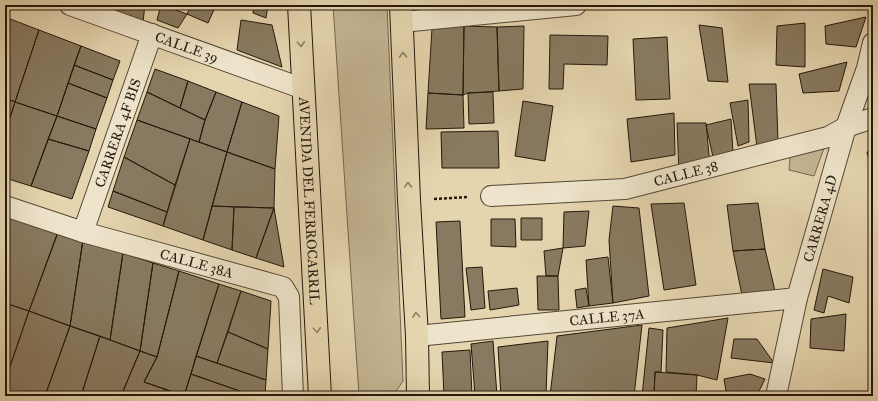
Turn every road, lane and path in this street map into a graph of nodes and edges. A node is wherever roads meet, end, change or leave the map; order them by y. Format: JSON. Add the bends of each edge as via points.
{"nodes":[{"id":1,"x":70,"y":5,"type":"edge"},
{"id":2,"x":299,"y":5,"type":"edge"},
{"id":3,"x":576,"y":5,"type":"edge"},
{"id":4,"x":401,"y":14,"type":"edge"},
{"id":5,"x":152,"y":34,"type":"junction"},
{"id":6,"x":873,"y":43,"type":"edge"},
{"id":7,"x":304,"y":89,"type":"junction"},
{"id":8,"x":873,"y":118,"type":"edge"},
{"id":9,"x":846,"y":128,"type":"junction"},
{"id":10,"x":491,"y":196,"type":"joint"},
{"id":11,"x":409,"y":200,"type":"junction"},
{"id":12,"x":5,"y":206,"type":"edge"},
{"id":13,"x":83,"y":232,"type":"junction"},
{"id":14,"x":797,"y":298,"type":"junction"},
{"id":15,"x":417,"y":336,"type":"junction"},
{"id":16,"x":293,"y":396,"type":"edge"},
{"id":17,"x":320,"y":396,"type":"edge"},
{"id":18,"x":418,"y":396,"type":"edge"},
{"id":19,"x":776,"y":396,"type":"edge"}],
"edges":[{"from":1,"to":5,"type":"street","name":"CALLE 39"},
{"from":2,"to":7,"type":"main road","name":"AVENIDA DEL FERROCARRIL","one_way":true},
{"from":3,"to":4,"type":"street"},
{"from":11,"to":4,"type":"main road","one_way":true},
{"from":5,"to":7,"type":"street","name":"CALLE 39"},
{"from":5,"to":13,"type":"street","name":"CARRERA 4F BIS"},
{"from":6,"to":9,"type":"street","name":"CARRERA 4D"},
{"from":7,"to":17,"type":"main road","name":"AVENIDA DEL FERROCARRIL","one_way":true},
{"from":8,"to":9,"type":"street","name":"CALLE 38"},
{"from":9,"to":10,"type":"street","name":"CALLE 38","via":[[828,137],[625,189]]},
{"from":9,"to":14,"type":"street","name":"CARRERA 4D"},
{"from":10,"to":11,"type":"path"},
{"from":15,"to":11,"type":"main road","one_way":true},
{"from":12,"to":13,"type":"street","name":"CALLE 38A"},
{"from":13,"to":16,"type":"street","name":"CALLE 38A","via":[[283,287],[289,297]]},
{"from":14,"to":15,"type":"street","name":"CALLE 37A"},
{"from":14,"to":19,"type":"street","name":"CARRERA 4D"},
{"from":15,"to":18,"type":"main road"}]}
